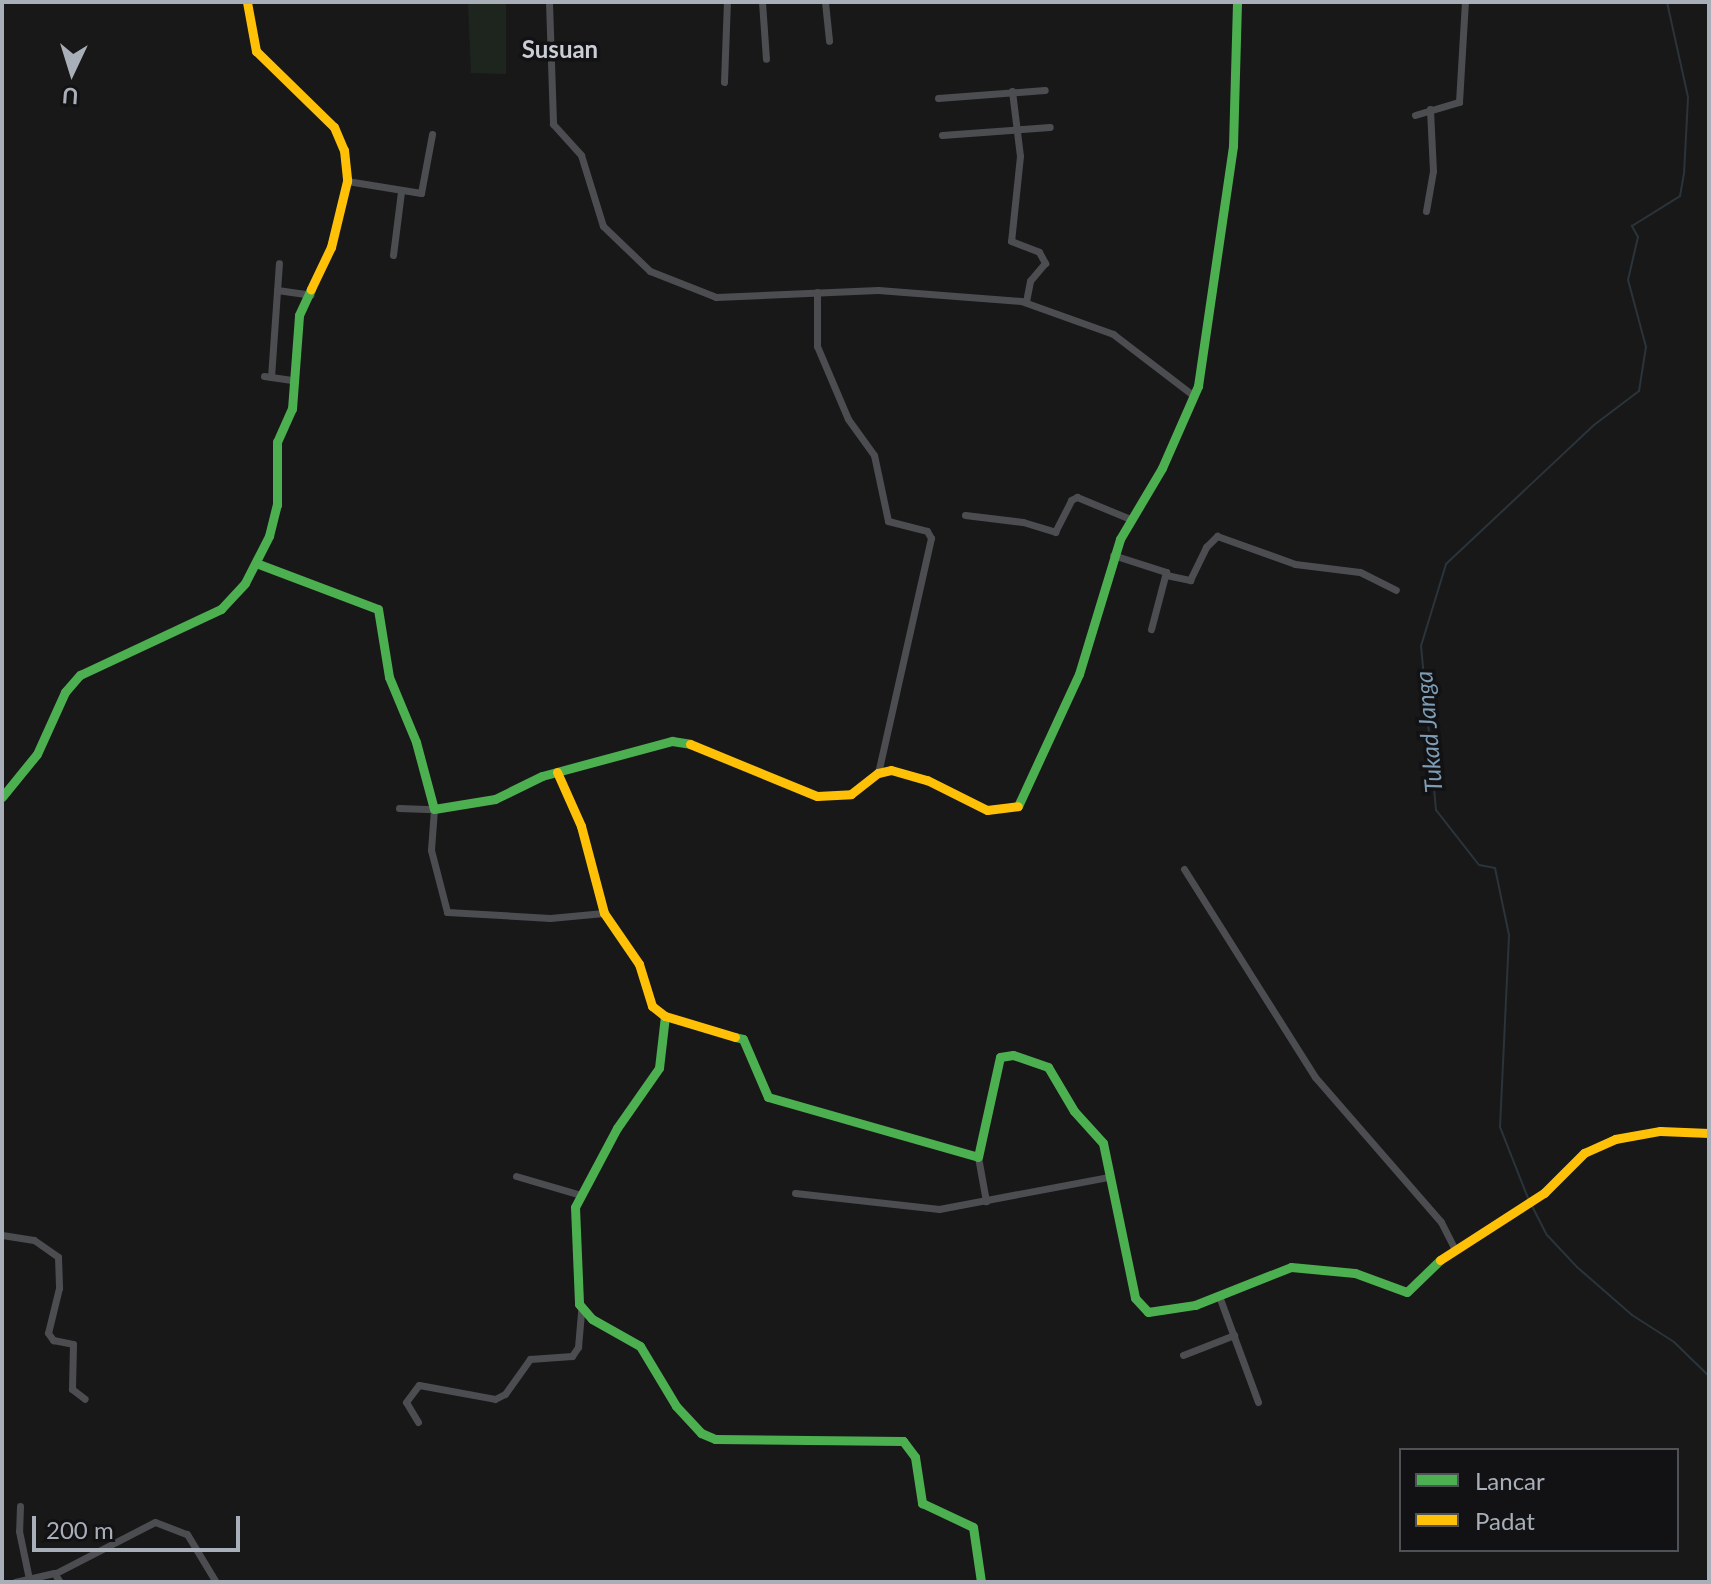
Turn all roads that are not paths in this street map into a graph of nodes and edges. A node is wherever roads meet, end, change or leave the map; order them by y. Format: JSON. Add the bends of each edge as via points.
{"nodes":[{"id":1,"x":247,"y":2,"type":"edge"},
{"id":2,"x":549,"y":2,"type":"edge"},
{"id":3,"x":727,"y":2,"type":"edge"},
{"id":4,"x":762,"y":2,"type":"edge"},
{"id":5,"x":825,"y":2,"type":"edge"},
{"id":6,"x":1237,"y":2,"type":"edge"},
{"id":7,"x":1465,"y":2,"type":"edge"},
{"id":8,"x":829,"y":41,"type":"dead end"},
{"id":9,"x":766,"y":59,"type":"dead end"},
{"id":10,"x":724,"y":82,"type":"dead end"},
{"id":11,"x":1045,"y":90,"type":"dead end"},
{"id":12,"x":1012,"y":91,"type":"junction"},
{"id":13,"x":938,"y":98,"type":"dead end"},
{"id":14,"x":1430,"y":109,"type":"junction"},
{"id":15,"x":1415,"y":115,"type":"dead end"},
{"id":16,"x":1050,"y":127,"type":"dead end"},
{"id":17,"x":1016,"y":130,"type":"junction"},
{"id":18,"x":432,"y":134,"type":"dead end"},
{"id":19,"x":942,"y":135,"type":"dead end"},
{"id":20,"x":347,"y":181,"type":"junction"},
{"id":21,"x":401,"y":192,"type":"junction"},
{"id":22,"x":1426,"y":211,"type":"dead end"},
{"id":23,"x":393,"y":255,"type":"dead end"},
{"id":24,"x":279,"y":263,"type":"dead end"},
{"id":25,"x":277,"y":290,"type":"junction"},
{"id":26,"x":817,"y":292,"type":"junction"},
{"id":27,"x":311,"y":295,"type":"junction"},
{"id":28,"x":1026,"y":302,"type":"junction"},
{"id":29,"x":294,"y":380,"type":"junction"},
{"id":30,"x":1194,"y":396,"type":"junction"},
{"id":31,"x":965,"y":515,"type":"dead end"},
{"id":32,"x":1130,"y":519,"type":"junction"},
{"id":33,"x":1113,"y":555,"type":"junction"},
{"id":34,"x":256,"y":563,"type":"junction"},
{"id":35,"x":1166,"y":575,"type":"junction"},
{"id":36,"x":1396,"y":590,"type":"dead end"},
{"id":37,"x":1151,"y":629,"type":"dead end"},
{"id":38,"x":557,"y":772,"type":"junction"},
{"id":39,"x":878,"y":773,"type":"junction"},
{"id":40,"x":2,"y":797,"type":"edge"},
{"id":41,"x":399,"y":808,"type":"dead end"},
{"id":42,"x":434,"y":809,"type":"junction"},
{"id":43,"x":1184,"y":869,"type":"dead end"},
{"id":44,"x":604,"y":913,"type":"junction"},
{"id":45,"x":665,"y":1016,"type":"junction"},
{"id":46,"x":1709,"y":1133,"type":"edge"},
{"id":47,"x":978,"y":1157,"type":"junction"},
{"id":48,"x":516,"y":1176,"type":"dead end"},
{"id":49,"x":1109,"y":1177,"type":"junction"},
{"id":50,"x":795,"y":1193,"type":"dead end"},
{"id":51,"x":581,"y":1195,"type":"junction"},
{"id":52,"x":986,"y":1201,"type":"junction"},
{"id":53,"x":2,"y":1235,"type":"edge"},
{"id":54,"x":1455,"y":1249,"type":"junction"},
{"id":55,"x":1219,"y":1296,"type":"junction"},
{"id":56,"x":581,"y":1309,"type":"junction"},
{"id":57,"x":1234,"y":1335,"type":"junction"},
{"id":58,"x":1183,"y":1355,"type":"dead end"},
{"id":59,"x":85,"y":1399,"type":"dead end"},
{"id":60,"x":1258,"y":1402,"type":"dead end"},
{"id":61,"x":418,"y":1422,"type":"dead end"},
{"id":62,"x":20,"y":1506,"type":"dead end"},
{"id":63,"x":56,"y":1573,"type":"junction"},
{"id":64,"x":29,"y":1579,"type":"junction"},
{"id":65,"x":15,"y":1582,"type":"edge"},
{"id":66,"x":60,"y":1582,"type":"edge"},
{"id":67,"x":216,"y":1582,"type":"edge"},
{"id":68,"x":981,"y":1582,"type":"edge"}],
"edges":[{"from":1,"to":20,"type":"street","via":[[256,51],[334,127],[344,150]]},
{"from":2,"to":26,"type":"street","via":[[553,124],[578,148],[594,209],[611,238],[650,271],[706,295]]},
{"from":3,"to":10,"type":"street"},
{"from":4,"to":9,"type":"street"},
{"from":5,"to":8,"type":"street"},
{"from":6,"to":30,"type":"street","via":[[1233,146]]},
{"from":7,"to":14,"type":"street","via":[[1459,102]]},
{"from":11,"to":12,"type":"street"},
{"from":12,"to":13,"type":"street"},
{"from":12,"to":17,"type":"street"},
{"from":14,"to":15,"type":"street"},
{"from":14,"to":22,"type":"street","via":[[1433,171]]},
{"from":16,"to":17,"type":"street"},
{"from":17,"to":19,"type":"street"},
{"from":17,"to":28,"type":"street","via":[[1020,173],[1012,244],[1036,250],[1045,263],[1030,281]]},
{"from":18,"to":21,"type":"street","via":[[422,191]]},
{"from":20,"to":21,"type":"street"},
{"from":20,"to":27,"type":"street","via":[[338,224]]},
{"from":21,"to":23,"type":"street"},
{"from":24,"to":25,"type":"street"},
{"from":25,"to":27,"type":"street"},
{"from":25,"to":29,"type":"street","via":[[268,377]]},
{"from":26,"to":28,"type":"street","via":[[878,290]]},
{"from":26,"to":39,"type":"street","via":[[817,346],[848,419],[874,455],[888,521],[927,531],[931,538]]},
{"from":27,"to":29,"type":"street","via":[[299,315]]},
{"from":28,"to":30,"type":"street","via":[[1113,334]]},
{"from":29,"to":34,"type":"street","via":[[292,409],[277,442],[277,505]]},
{"from":30,"to":32,"type":"street","via":[[1162,468]]},
{"from":31,"to":32,"type":"street","via":[[1015,520],[1055,532],[1077,497]]},
{"from":32,"to":33,"type":"street"},
{"from":33,"to":35,"type":"street"},
{"from":33,"to":39,"type":"street","via":[[1079,674],[1020,805],[1000,814],[911,774]]},
{"from":34,"to":40,"type":"street","via":[[221,609],[80,675],[65,692],[37,754]]},
{"from":34,"to":42,"type":"street","via":[[378,609],[389,677],[416,742]]},
{"from":35,"to":36,"type":"street","via":[[1190,580],[1217,536],[1295,564],[1360,572]]},
{"from":35,"to":37,"type":"street"},
{"from":38,"to":39,"type":"street","via":[[672,741],[695,745],[817,796],[851,794]]},
{"from":38,"to":42,"type":"street","via":[[495,799]]},
{"from":38,"to":44,"type":"street","via":[[581,826]]},
{"from":41,"to":42,"type":"street"},
{"from":42,"to":44,"type":"street","via":[[431,850],[447,912],[550,918]]},
{"from":43,"to":54,"type":"street","via":[[1315,1077],[1441,1222]]},
{"from":44,"to":45,"type":"street","via":[[639,964],[652,1006]]},
{"from":45,"to":47,"type":"street","via":[[743,1039],[760,1088],[777,1102]]},
{"from":45,"to":51,"type":"street","via":[[659,1068],[624,1115]]},
{"from":46,"to":54,"type":"street","via":[[1674,1130],[1615,1139],[1584,1153],[1524,1208]]},
{"from":47,"to":49,"type":"street","via":[[996,1064],[1000,1057],[1013,1055],[1053,1073],[1074,1111],[1103,1143]]},
{"from":47,"to":52,"type":"street"},
{"from":48,"to":51,"type":"street"},
{"from":49,"to":52,"type":"street"},
{"from":49,"to":55,"type":"street","via":[[1138,1307],[1165,1311]]},
{"from":50,"to":52,"type":"street","via":[[919,1209]]},
{"from":51,"to":56,"type":"street","via":[[574,1241]]},
{"from":53,"to":59,"type":"street","via":[[34,1240],[58,1257],[59,1288],[48,1333],[53,1340],[73,1344],[72,1389]]},
{"from":54,"to":55,"type":"street","via":[[1401,1292],[1355,1273],[1291,1267]]},
{"from":55,"to":57,"type":"street"},
{"from":56,"to":61,"type":"street","via":[[578,1347],[572,1356],[530,1359],[505,1394],[495,1399],[419,1385],[406,1402]]},
{"from":56,"to":68,"type":"street","via":[[640,1346],[683,1415],[715,1439],[903,1441],[915,1457],[922,1503],[973,1527]]},
{"from":57,"to":58,"type":"street"},
{"from":57,"to":60,"type":"street"},
{"from":62,"to":64,"type":"street","via":[[19,1531]]},
{"from":63,"to":64,"type":"street"},
{"from":63,"to":66,"type":"street"},
{"from":63,"to":67,"type":"street","via":[[155,1522],[187,1534]]},
{"from":64,"to":65,"type":"street"}]}
